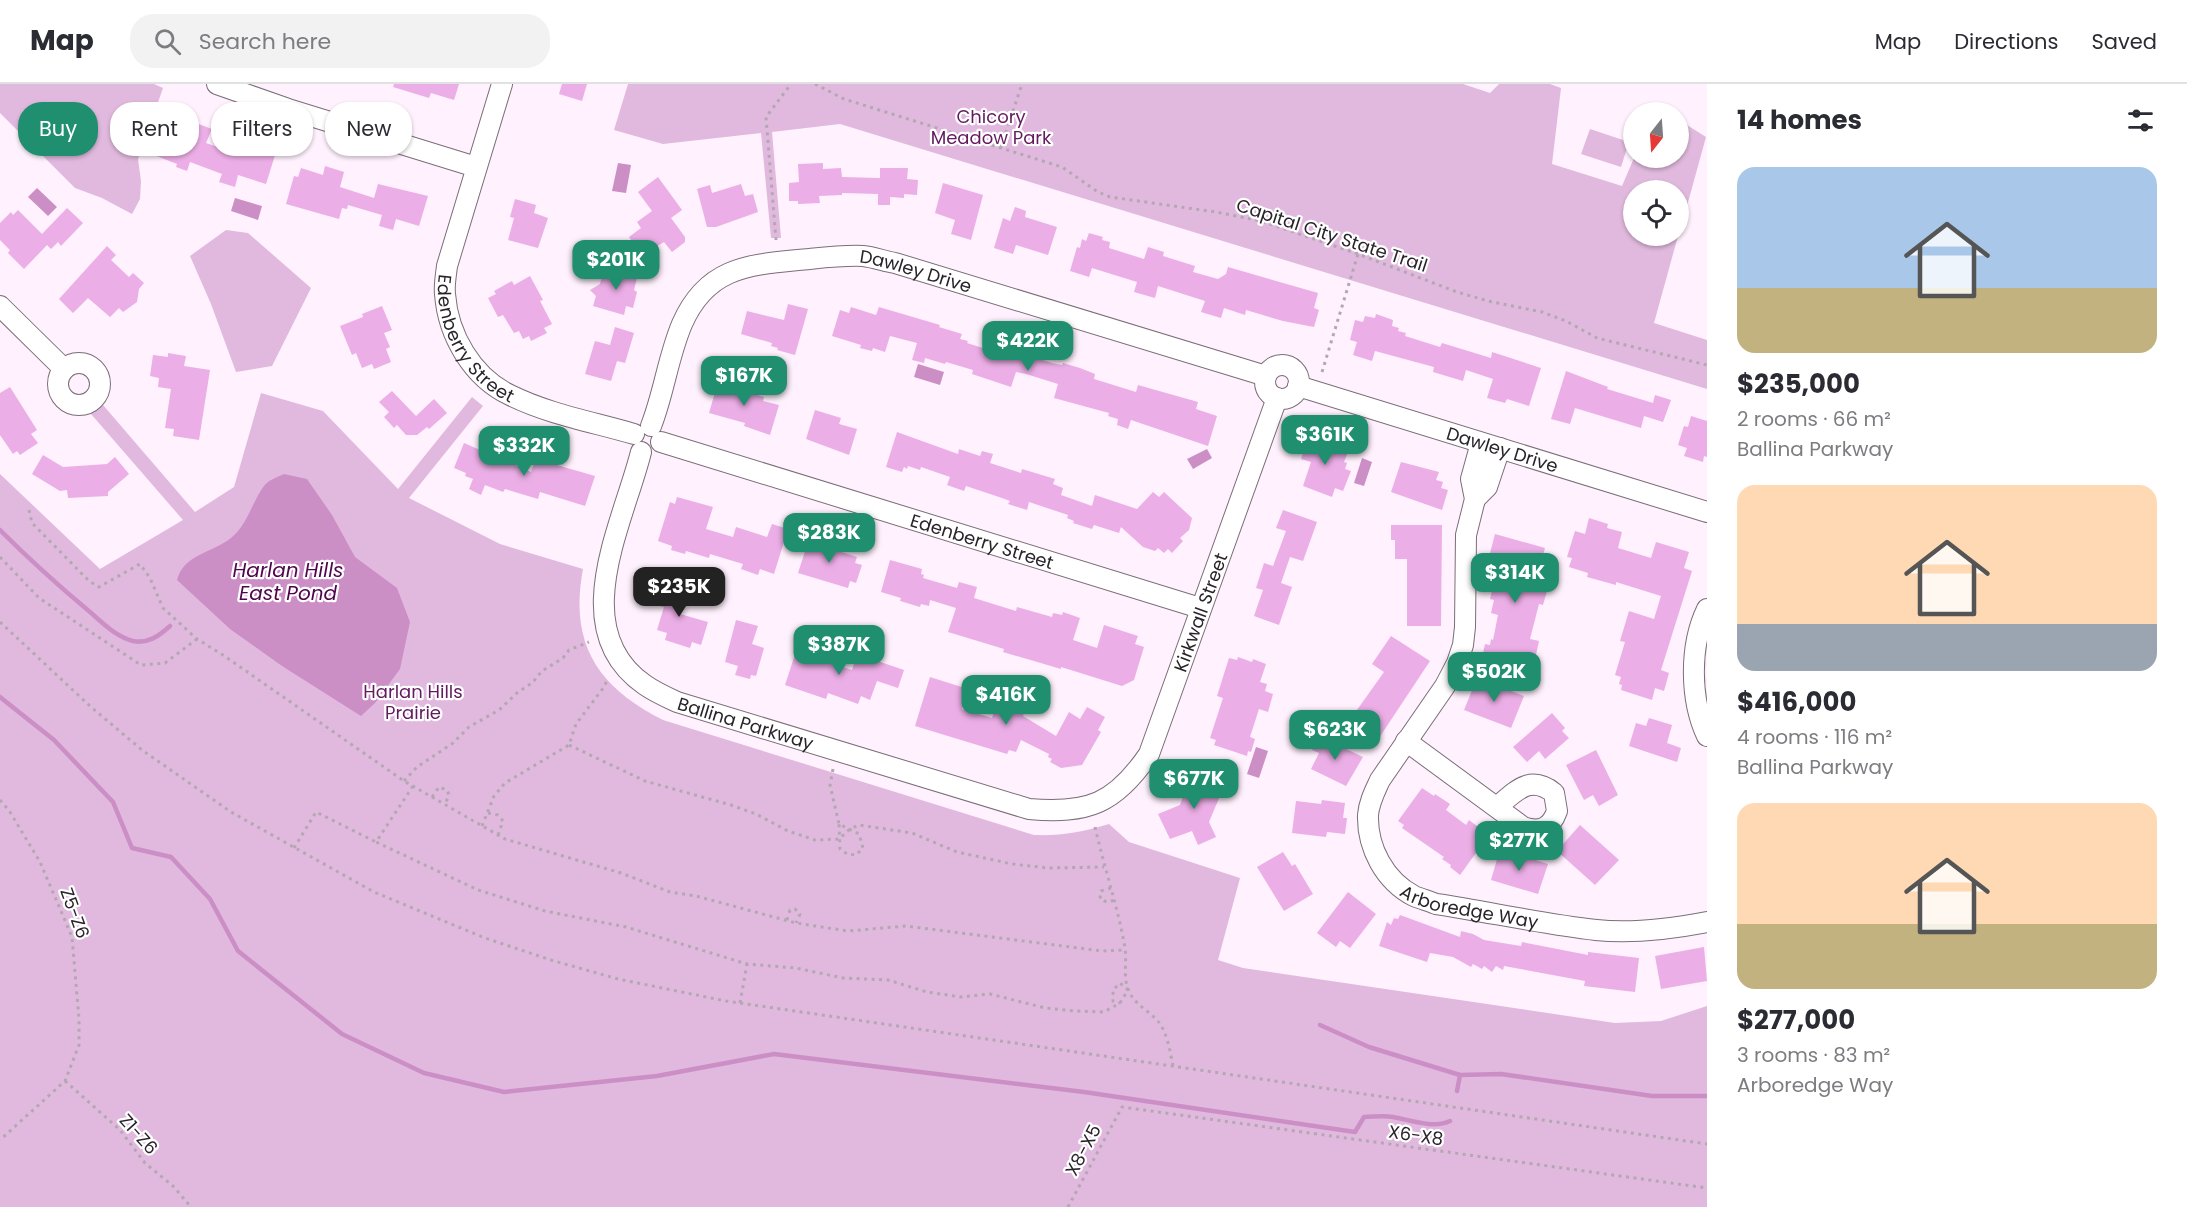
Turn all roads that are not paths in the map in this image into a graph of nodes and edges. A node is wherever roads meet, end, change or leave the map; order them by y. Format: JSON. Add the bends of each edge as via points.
{"nodes":[{"id":1,"x":217,"y":84,"type":"edge"},
{"id":2,"x":502,"y":84,"type":"edge"},
{"id":3,"x":476,"y":167,"type":"junction"},
{"id":4,"x":0,"y":306,"type":"edge"},
{"id":5,"x":64,"y":369,"type":"dead end"},
{"id":6,"x":1266,"y":376,"type":"junction"},
{"id":7,"x":1298,"y":386,"type":"junction"},
{"id":8,"x":1277,"y":398,"type":"junction"},
{"id":9,"x":647,"y":439,"type":"junction"},
{"id":10,"x":1481,"y":443,"type":"junction"},
{"id":11,"x":1500,"y":448,"type":"junction"},
{"id":12,"x":1475,"y":499,"type":"junction"},
{"id":13,"x":1707,"y":512,"type":"edge"},
{"id":14,"x":1200,"y":608,"type":"junction"},
{"id":15,"x":1707,"y":609,"type":"edge"},
{"id":16,"x":1707,"y":736,"type":"edge"},
{"id":17,"x":1406,"y":741,"type":"junction"},
{"id":18,"x":1094,"y":805,"type":"joint"},
{"id":19,"x":1497,"y":807,"type":"dead end"},
{"id":20,"x":1707,"y":922,"type":"edge"}],
"edges":[{"from":1,"to":3,"type":"street"},
{"from":2,"to":3,"type":"street","name":"Edenberry Street"},
{"from":3,"to":9,"type":"street","name":"Edenberry Street","via":[[447,266],[444,292],[448,316],[468,359],[508,395]]},
{"from":4,"to":5,"type":"street"},
{"from":6,"to":7,"type":"street","via":[[1273,368],[1284,365],[1297,375]]},
{"from":6,"to":8,"type":"street","via":[[1268,391]]},
{"from":6,"to":9,"type":"street","name":"Dawley Drive","via":[[863,256],[757,263],[711,284],[689,310]]},
{"from":7,"to":8,"type":"street","via":[[1290,396]]},
{"from":7,"to":10,"type":"street","name":"Dawley Drive"},
{"from":8,"to":14,"type":"street","name":"Kirkwall Street"},
{"from":9,"to":14,"type":"street","name":"Edenberry Street"},
{"from":9,"to":18,"type":"street","name":"Ballina Parkway","via":[[604,576],[602,598],[612,647],[644,685],[677,702],[1029,809],[1060,811]]},
{"from":10,"to":11,"type":"street","name":"Dawley Drive"},
{"from":10,"to":12,"type":"street","name":"Arboredge Way","via":[[1471,479]]},
{"from":11,"to":12,"type":"street","name":"Arboredge Way","via":[[1487,487]]},
{"from":11,"to":13,"type":"street","name":"Dawley Drive"},
{"from":12,"to":17,"type":"street","name":"Arboredge Way","via":[[1466,536],[1465,617],[1457,663]]},
{"from":14,"to":18,"type":"street","name":"Kirkwall Street","via":[[1149,754],[1120,790]]},
{"from":15,"to":16,"type":"street","via":[[1697,638],[1694,673],[1696,701]]},
{"from":17,"to":19,"type":"street"},
{"from":17,"to":20,"type":"street","name":"Arboredge Way","via":[[1372,795],[1368,814],[1373,848],[1380,864],[1394,882],[1414,896],[1436,904],[1597,930],[1651,930]]}]}
